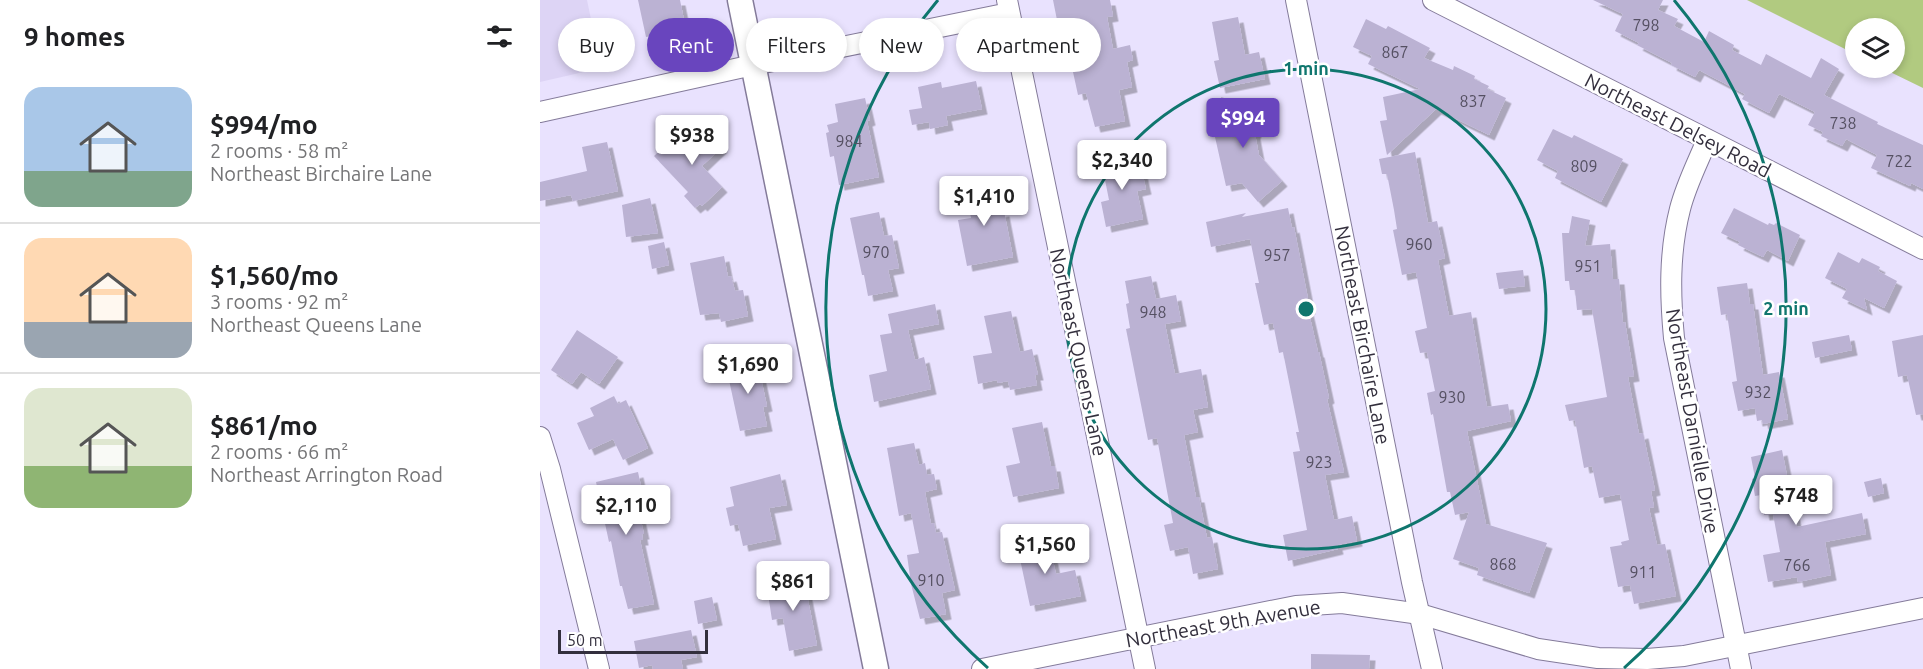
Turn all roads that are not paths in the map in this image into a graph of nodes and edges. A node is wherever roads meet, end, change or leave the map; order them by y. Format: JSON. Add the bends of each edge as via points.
{"nodes":[{"id":1,"x":740,"y":0,"type":"edge"},
{"id":2,"x":1296,"y":0,"type":"edge"},
{"id":3,"x":1433,"y":0,"type":"edge"},
{"id":4,"x":1008,"y":7,"type":"edge"},
{"id":5,"x":746,"y":30,"type":"edge"},
{"id":6,"x":847,"y":44,"type":"edge"},
{"id":7,"x":746,"y":67,"type":"edge"},
{"id":8,"x":754,"y":72,"type":"edge"},
{"id":9,"x":540,"y":112,"type":"edge"},
{"id":10,"x":1707,"y":140,"type":"junction"},
{"id":11,"x":1923,"y":249,"type":"edge"},
{"id":12,"x":540,"y":437,"type":"edge"},
{"id":13,"x":1923,"y":608,"type":"edge"},
{"id":14,"x":1420,"y":614,"type":"junction"},
{"id":15,"x":1139,"y":638,"type":"junction"},
{"id":16,"x":1737,"y":645,"type":"junction"},
{"id":17,"x":598,"y":669,"type":"edge"},
{"id":18,"x":876,"y":669,"type":"edge"},
{"id":19,"x":982,"y":669,"type":"edge"},
{"id":20,"x":1145,"y":669,"type":"edge"},
{"id":21,"x":1432,"y":669,"type":"edge"},
{"id":22,"x":1742,"y":669,"type":"edge"}],
"edges":[{"from":1,"to":5,"type":"street"},
{"from":2,"to":14,"type":"street","name":"Northeast Birchaire Lane"},
{"from":3,"to":10,"type":"street","name":"Northeast Delsey Road"},
{"from":4,"to":6,"type":"street"},
{"from":4,"to":15,"type":"street","name":"Northeast Queens Lane"},
{"from":7,"to":9,"type":"street"},
{"from":8,"to":18,"type":"street"},
{"from":10,"to":11,"type":"street","name":"Northeast Delsey Road"},
{"from":10,"to":16,"type":"street","name":"Northeast Darnielle Drive","via":[[1680,209],[1671,271],[1671,304],[1674,338]]},
{"from":12,"to":17,"type":"street"},
{"from":13,"to":16,"type":"street","name":"Northeast 9th Avenue"},
{"from":14,"to":15,"type":"street","name":"Northeast 9th Avenue","via":[[1342,603],[1296,606]]},
{"from":14,"to":16,"type":"street","name":"Northeast 9th Avenue","via":[[1538,649],[1598,658],[1675,657]]},
{"from":14,"to":21,"type":"street","name":"Northeast Birchaire Lane"},
{"from":15,"to":19,"type":"street","name":"Northeast 9th Avenue"},
{"from":15,"to":20,"type":"street","name":"Northeast Queens Lane"},
{"from":16,"to":22,"type":"street","name":"Northeast Darnielle Drive"}]}
